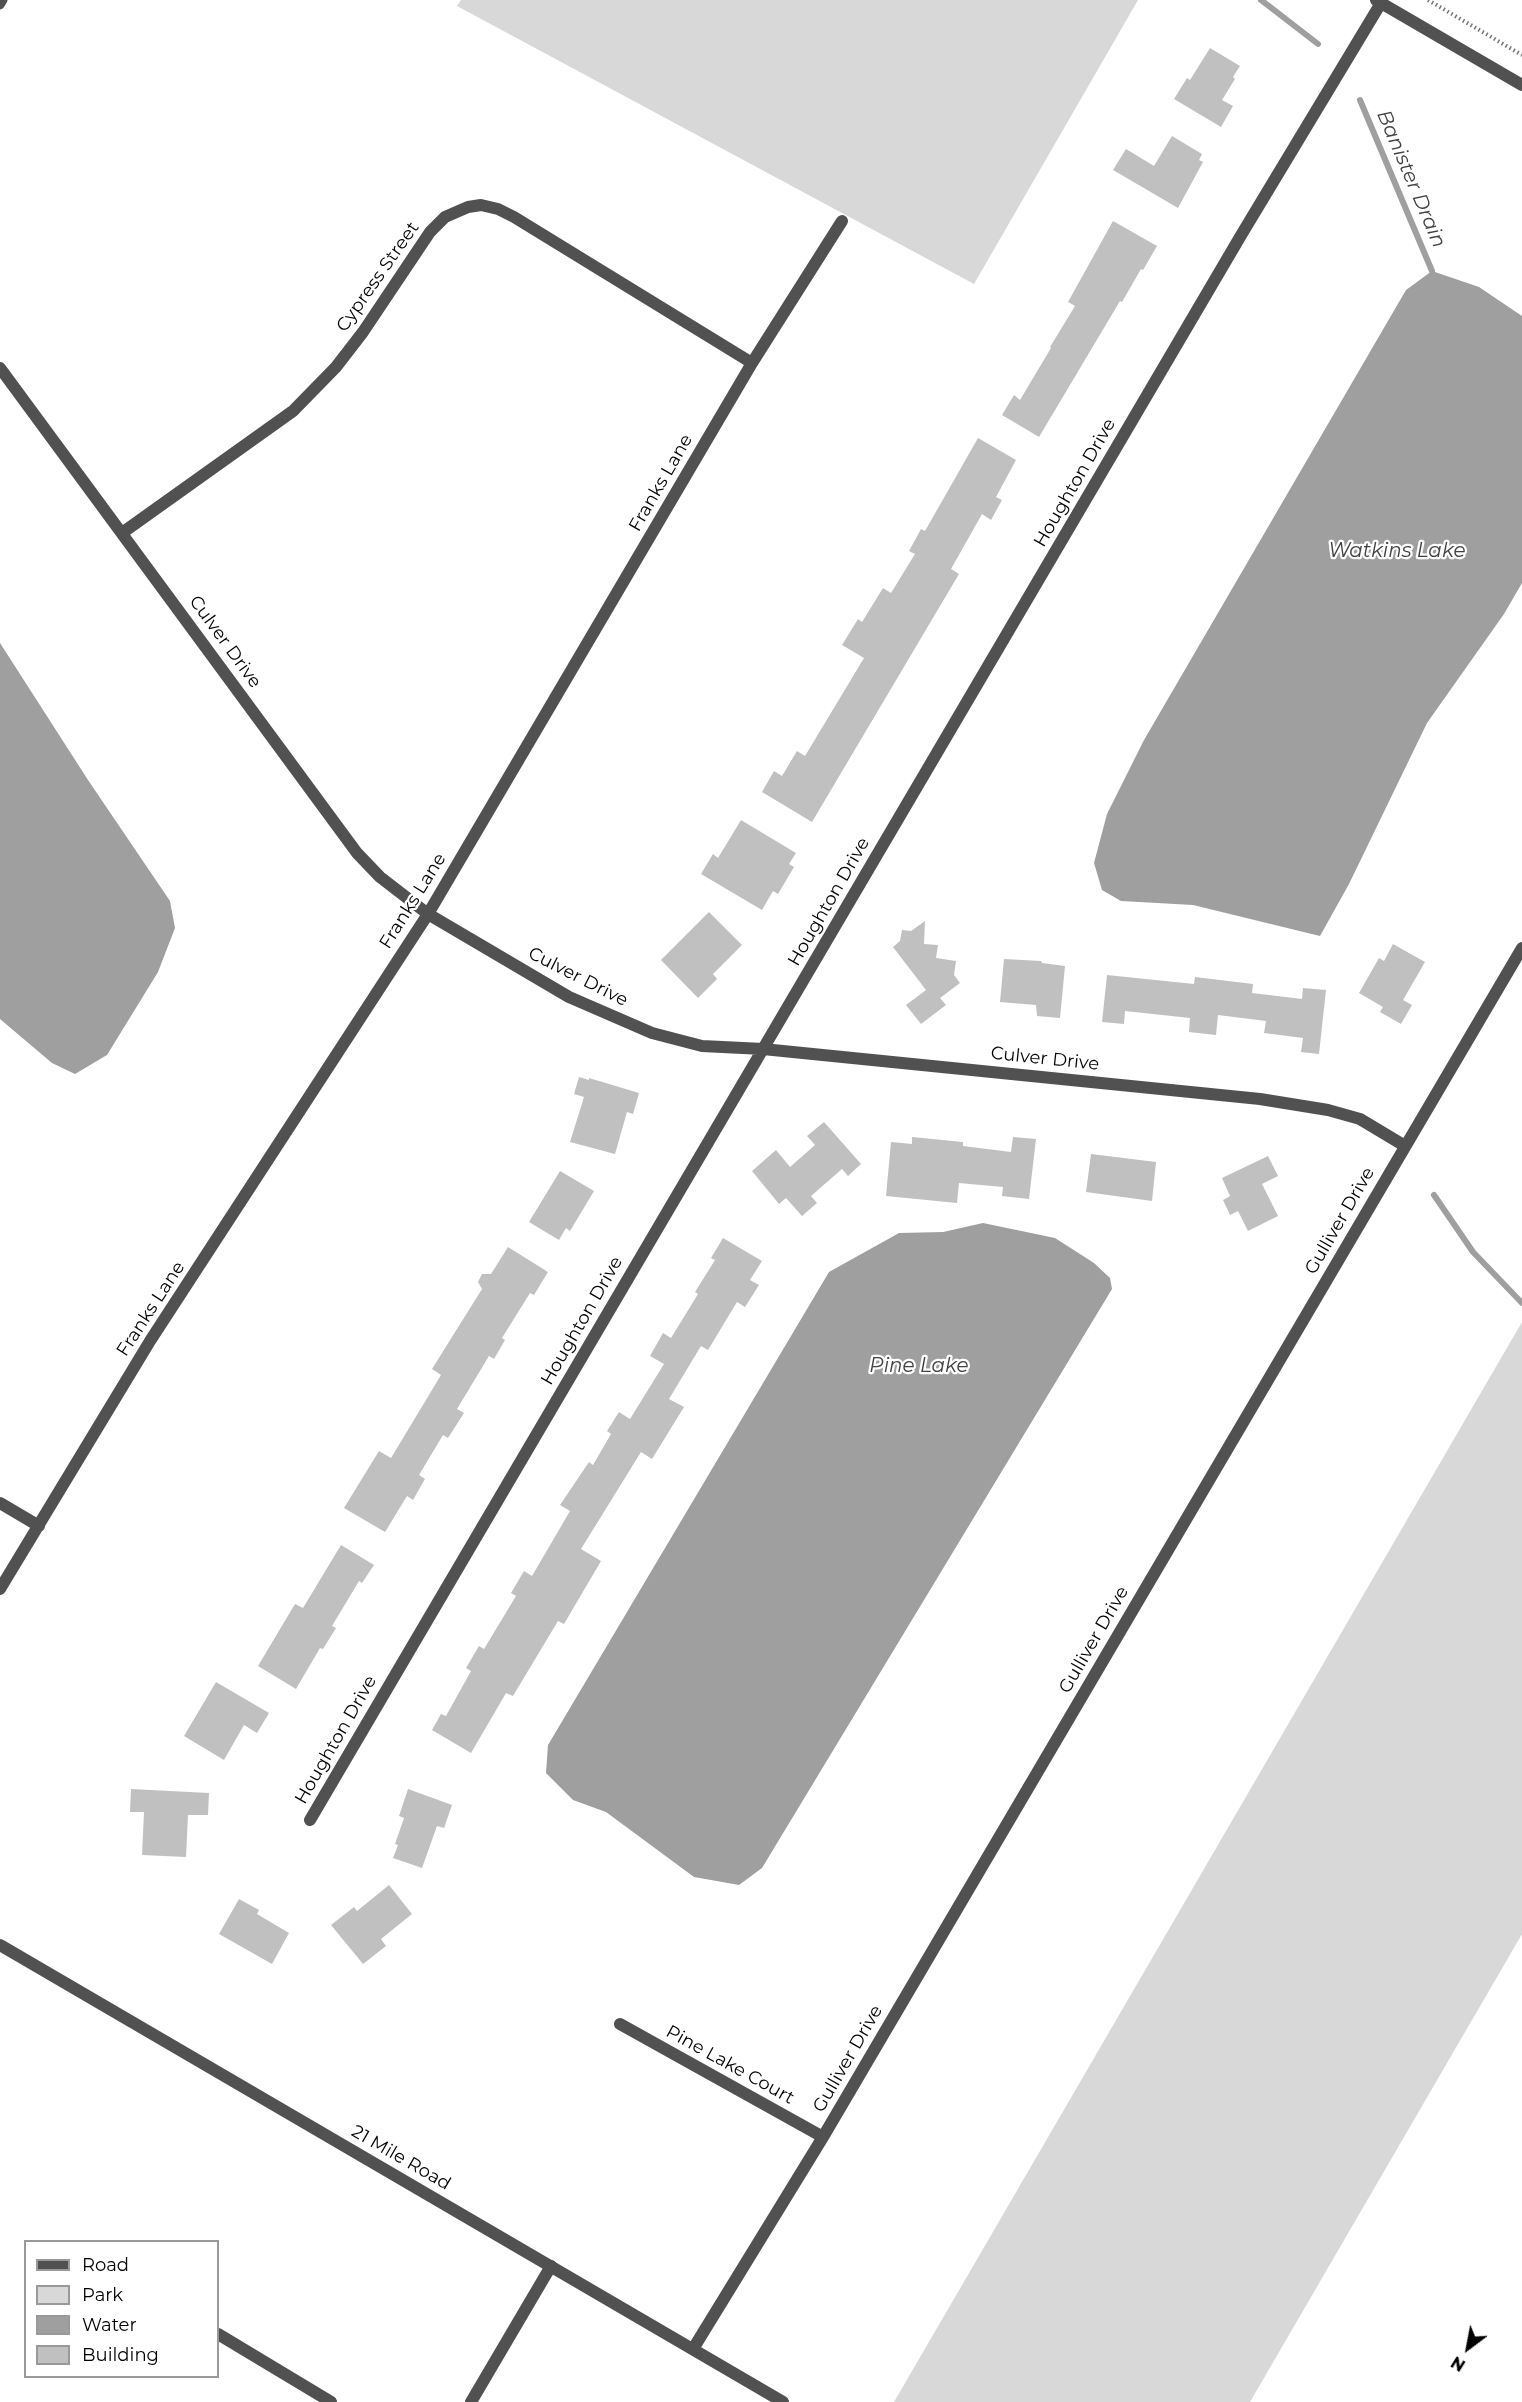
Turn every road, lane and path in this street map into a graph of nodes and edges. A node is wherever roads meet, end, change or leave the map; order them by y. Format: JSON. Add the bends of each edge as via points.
{"nodes":[{"id":1,"x":3,"y":0,"type":"edge"},
{"id":2,"x":1428,"y":0,"type":"edge"},
{"id":3,"x":1378,"y":1,"type":"edge"},
{"id":4,"x":0,"y":5,"type":"edge"},
{"id":5,"x":1522,"y":55,"type":"edge"},
{"id":6,"x":1522,"y":85,"type":"edge"},
{"id":7,"x":842,"y":221,"type":"dead end"},
{"id":8,"x":752,"y":363,"type":"junction"},
{"id":9,"x":0,"y":368,"type":"edge"},
{"id":10,"x":122,"y":533,"type":"junction"},
{"id":11,"x":428,"y":914,"type":"junction"},
{"id":12,"x":1522,"y":948,"type":"edge"},
{"id":13,"x":763,"y":1049,"type":"junction"},
{"id":14,"x":1405,"y":1146,"type":"junction"},
{"id":15,"x":0,"y":1503,"type":"edge"},
{"id":16,"x":39,"y":1526,"type":"junction"},
{"id":17,"x":0,"y":1589,"type":"edge"},
{"id":18,"x":310,"y":1820,"type":"dead end"},
{"id":19,"x":0,"y":1946,"type":"edge"},
{"id":20,"x":620,"y":2024,"type":"dead end"},
{"id":21,"x":823,"y":2137,"type":"junction"},
{"id":22,"x":551,"y":2266,"type":"junction"},
{"id":23,"x":219,"y":2335,"type":"edge"},
{"id":24,"x":693,"y":2349,"type":"junction"},
{"id":25,"x":331,"y":2402,"type":"edge"},
{"id":26,"x":471,"y":2402,"type":"edge"},
{"id":27,"x":783,"y":2402,"type":"edge"}],
"edges":[{"from":1,"to":4,"type":"lane"},
{"from":2,"to":5,"type":"path"},
{"from":3,"to":6,"type":"street"},
{"from":3,"to":13,"type":"street","name":"Houghton Drive"},
{"from":7,"to":8,"type":"street","name":"Franks Lane"},
{"from":8,"to":10,"type":"street","name":"Cypress Street","via":[[514,217],[481,205],[468,207],[445,217],[430,232],[363,332],[336,367],[293,411]]},
{"from":8,"to":11,"type":"street","name":"Franks Lane"},
{"from":9,"to":10,"type":"street","name":"Culver Drive"},
{"from":10,"to":11,"type":"street","name":"Culver Drive","via":[[357,853]]},
{"from":11,"to":13,"type":"street","name":"Culver Drive","via":[[569,997],[652,1033],[702,1046]]},
{"from":11,"to":16,"type":"street","name":"Franks Lane","via":[[150,1341]]},
{"from":12,"to":14,"type":"street","name":"Gulliver Drive"},
{"from":13,"to":14,"type":"street","name":"Culver Drive","via":[[1328,1110],[1360,1119]]},
{"from":13,"to":18,"type":"street","name":"Houghton Drive"},
{"from":14,"to":21,"type":"street","name":"Gulliver Drive"},
{"from":15,"to":16,"type":"street"},
{"from":16,"to":17,"type":"street","name":"Franks Lane"},
{"from":19,"to":22,"type":"street","name":"21 Mile Road"},
{"from":20,"to":21,"type":"street","name":"Pine Lake Court"},
{"from":21,"to":24,"type":"street","name":"Gulliver Drive"},
{"from":22,"to":24,"type":"street","name":"21 Mile Road"},
{"from":22,"to":26,"type":"street"},
{"from":23,"to":25,"type":"street"},
{"from":24,"to":27,"type":"street","name":"21 Mile Road"}]}
